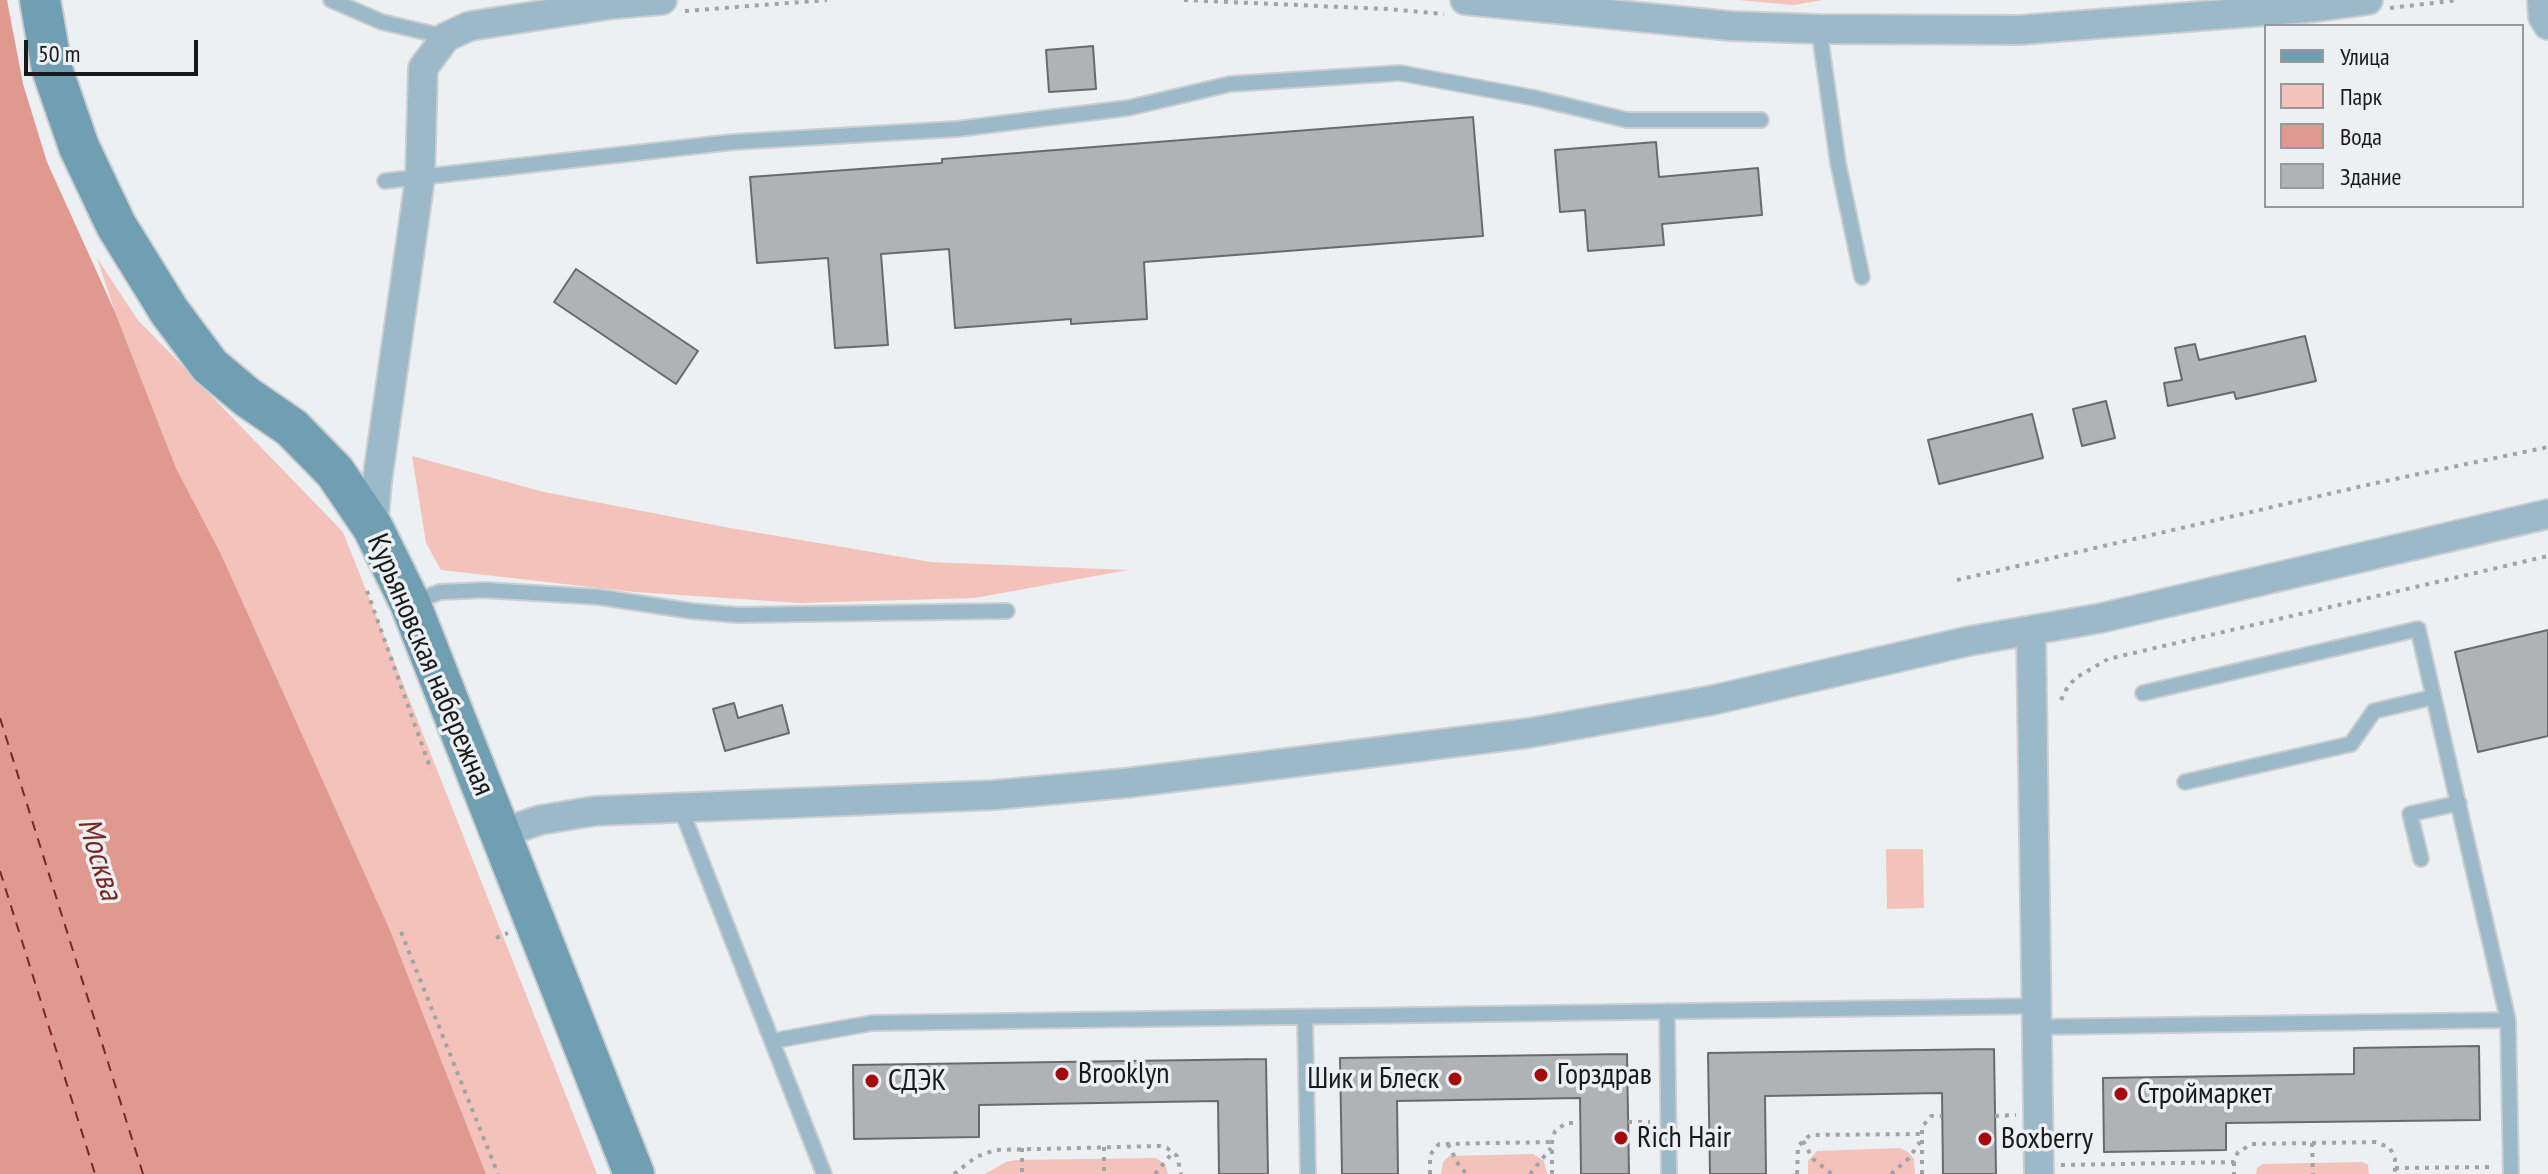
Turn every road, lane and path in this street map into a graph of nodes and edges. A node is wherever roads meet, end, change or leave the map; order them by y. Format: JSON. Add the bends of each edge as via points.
{"nodes":[{"id":1,"x":40,"y":0,"type":"edge"},
{"id":2,"x":331,"y":0,"type":"edge"},
{"id":3,"x":662,"y":0,"type":"edge"},
{"id":4,"x":1465,"y":0,"type":"edge"},
{"id":5,"x":2368,"y":0,"type":"edge"},
{"id":6,"x":1819,"y":29,"type":"junction"},
{"id":7,"x":446,"y":37,"type":"junction"},
{"id":8,"x":1761,"y":120,"type":"dead end"},
{"id":9,"x":420,"y":178,"type":"junction"},
{"id":10,"x":385,"y":181,"type":"dead end"},
{"id":11,"x":1862,"y":277,"type":"dead end"},
{"id":12,"x":2548,"y":447,"type":"edge"},
{"id":13,"x":2548,"y":514,"type":"edge"},
{"id":14,"x":373,"y":528,"type":"junction"},
{"id":15,"x":2548,"y":556,"type":"edge"},
{"id":16,"x":362,"y":578,"type":"dead end"},
{"id":17,"x":1957,"y":580,"type":"dead end"},
{"id":18,"x":410,"y":603,"type":"junction"},
{"id":19,"x":1007,"y":611,"type":"dead end"},
{"id":20,"x":2031,"y":631,"type":"junction"},
{"id":21,"x":2143,"y":693,"type":"dead end"},
{"id":22,"x":2434,"y":697,"type":"junction"},
{"id":23,"x":2061,"y":700,"type":"dead end"},
{"id":24,"x":431,"y":770,"type":"dead end"},
{"id":25,"x":2185,"y":782,"type":"dead end"},
{"id":26,"x":2459,"y":803,"type":"junction"},
{"id":27,"x":681,"y":809,"type":"junction"},
{"id":28,"x":502,"y":833,"type":"junction"},
{"id":29,"x":2421,"y":859,"type":"dead end"},
{"id":30,"x":401,"y":932,"type":"dead end"},
{"id":31,"x":511,"y":932,"type":"dead end"},
{"id":32,"x":496,"y":938,"type":"dead end"},
{"id":33,"x":1667,"y":1011,"type":"junction"},
{"id":34,"x":1305,"y":1017,"type":"junction"},
{"id":35,"x":2037,"y":1017,"type":"junction"},
{"id":36,"x":2508,"y":1020,"type":"junction"},
{"id":37,"x":772,"y":1041,"type":"junction"},
{"id":38,"x":1942,"y":1116,"type":"dead end"},
{"id":39,"x":1580,"y":1123,"type":"dead end"},
{"id":40,"x":1921,"y":1137,"type":"junction"},
{"id":41,"x":1802,"y":1140,"type":"junction"},
{"id":42,"x":2312,"y":1143,"type":"junction"},
{"id":43,"x":1448,"y":1144,"type":"junction"},
{"id":44,"x":1552,"y":1144,"type":"junction"},
{"id":45,"x":1104,"y":1147,"type":"junction"},
{"id":46,"x":1022,"y":1148,"type":"junction"},
{"id":47,"x":1173,"y":1152,"type":"junction"},
{"id":48,"x":2234,"y":1162,"type":"junction"},
{"id":49,"x":2488,"y":1167,"type":"dead end"},
{"id":50,"x":2039,"y":1170,"type":"edge"},
{"id":51,"x":2395,"y":1171,"type":"edge"},
{"id":52,"x":498,"y":1174,"type":"edge"},
{"id":53,"x":634,"y":1174,"type":"edge"},
{"id":54,"x":824,"y":1174,"type":"edge"},
{"id":55,"x":954,"y":1174,"type":"edge"},
{"id":56,"x":1022,"y":1174,"type":"edge"},
{"id":57,"x":1104,"y":1174,"type":"edge"},
{"id":58,"x":1155,"y":1174,"type":"edge"},
{"id":59,"x":1181,"y":1174,"type":"edge"},
{"id":60,"x":1308,"y":1174,"type":"edge"},
{"id":61,"x":1430,"y":1174,"type":"edge"},
{"id":62,"x":1467,"y":1174,"type":"edge"},
{"id":63,"x":1530,"y":1174,"type":"edge"},
{"id":64,"x":1552,"y":1174,"type":"edge"},
{"id":65,"x":1669,"y":1174,"type":"edge"},
{"id":66,"x":1797,"y":1174,"type":"edge"},
{"id":67,"x":1832,"y":1174,"type":"edge"},
{"id":68,"x":1891,"y":1174,"type":"edge"},
{"id":69,"x":1922,"y":1174,"type":"edge"},
{"id":70,"x":2234,"y":1174,"type":"edge"},
{"id":71,"x":2313,"y":1174,"type":"edge"},
{"id":72,"x":2511,"y":1174,"type":"edge"}],
"edges":[{"from":1,"to":14,"type":"main road","name":"Курьяновская набережная","via":[[52,69],[79,147],[116,225],[169,311],[210,366],[292,428],[335,472]]},
{"from":2,"to":7,"type":"lane","via":[[382,22]]},
{"from":3,"to":7,"type":"street","via":[[470,26]]},
{"from":4,"to":6,"type":"street","via":[[1731,26]]},
{"from":5,"to":6,"type":"street","via":[[2019,30]]},
{"from":6,"to":11,"type":"lane","via":[[1838,163]]},
{"from":7,"to":9,"type":"street","via":[[423,68]]},
{"from":8,"to":9,"type":"lane","via":[[1627,120],[1400,73],[1230,84],[1128,108],[957,129],[733,142]]},
{"from":9,"to":10,"type":"lane"},
{"from":9,"to":14,"type":"street"},
{"from":12,"to":17,"type":"path"},
{"from":13,"to":20,"type":"street"},
{"from":14,"to":18,"type":"main road","name":"Курьяновская набережная"},
{"from":15,"to":23,"type":"path","via":[[2108,659],[2077,677]]},
{"from":16,"to":24,"type":"path"},
{"from":18,"to":19,"type":"lane","via":[[440,592],[485,590],[599,597],[738,615]]},
{"from":18,"to":28,"type":"main road","name":"Курьяновская набережная"},
{"from":20,"to":27,"type":"street","via":[[1713,700],[1529,733],[1111,785]]},
{"from":20,"to":35,"type":"street"},
{"from":21,"to":22,"type":"lane","via":[[2418,629]]},
{"from":22,"to":25,"type":"lane","via":[[2374,711],[2351,744]]},
{"from":22,"to":26,"type":"lane"},
{"from":26,"to":29,"type":"lane","via":[[2410,814]]},
{"from":26,"to":36,"type":"lane"},
{"from":27,"to":28,"type":"street","via":[[595,811]]},
{"from":27,"to":37,"type":"lane"},
{"from":28,"to":53,"type":"main road","name":"Курьяновская набережная"},
{"from":30,"to":52,"type":"path"},
{"from":31,"to":32,"type":"path"},
{"from":33,"to":34,"type":"lane"},
{"from":33,"to":35,"type":"lane"},
{"from":33,"to":65,"type":"lane"},
{"from":34,"to":37,"type":"lane","via":[[872,1023]]},
{"from":34,"to":60,"type":"lane"},
{"from":35,"to":36,"type":"lane"},
{"from":35,"to":50,"type":"street"},
{"from":36,"to":72,"type":"lane"},
{"from":37,"to":54,"type":"lane"},
{"from":38,"to":40,"type":"path","via":[[1927,1119]]},
{"from":39,"to":44,"type":"path","via":[[1559,1127]]},
{"from":40,"to":41,"type":"path","via":[[1810,1135]]},
{"from":40,"to":68,"type":"path"},
{"from":40,"to":69,"type":"path"},
{"from":41,"to":66,"type":"path","via":[[1796,1151]]},
{"from":41,"to":67,"type":"path","via":[[1813,1159]]},
{"from":42,"to":48,"type":"path","via":[[2252,1144],[2238,1152]]},
{"from":42,"to":51,"type":"path","via":[[2383,1144],[2395,1159]]},
{"from":42,"to":71,"type":"path"},
{"from":43,"to":44,"type":"path"},
{"from":43,"to":61,"type":"path","via":[[1433,1148]]},
{"from":43,"to":62,"type":"path"},
{"from":44,"to":63,"type":"path"},
{"from":44,"to":64,"type":"path"},
{"from":45,"to":46,"type":"path"},
{"from":45,"to":47,"type":"path","via":[[1159,1146]]},
{"from":45,"to":57,"type":"path"},
{"from":46,"to":55,"type":"path","via":[[986,1152]]},
{"from":46,"to":56,"type":"path"},
{"from":47,"to":58,"type":"path"},
{"from":47,"to":59,"type":"path"},
{"from":48,"to":50,"type":"path"},
{"from":48,"to":70,"type":"path"},
{"from":49,"to":51,"type":"path"}]}
